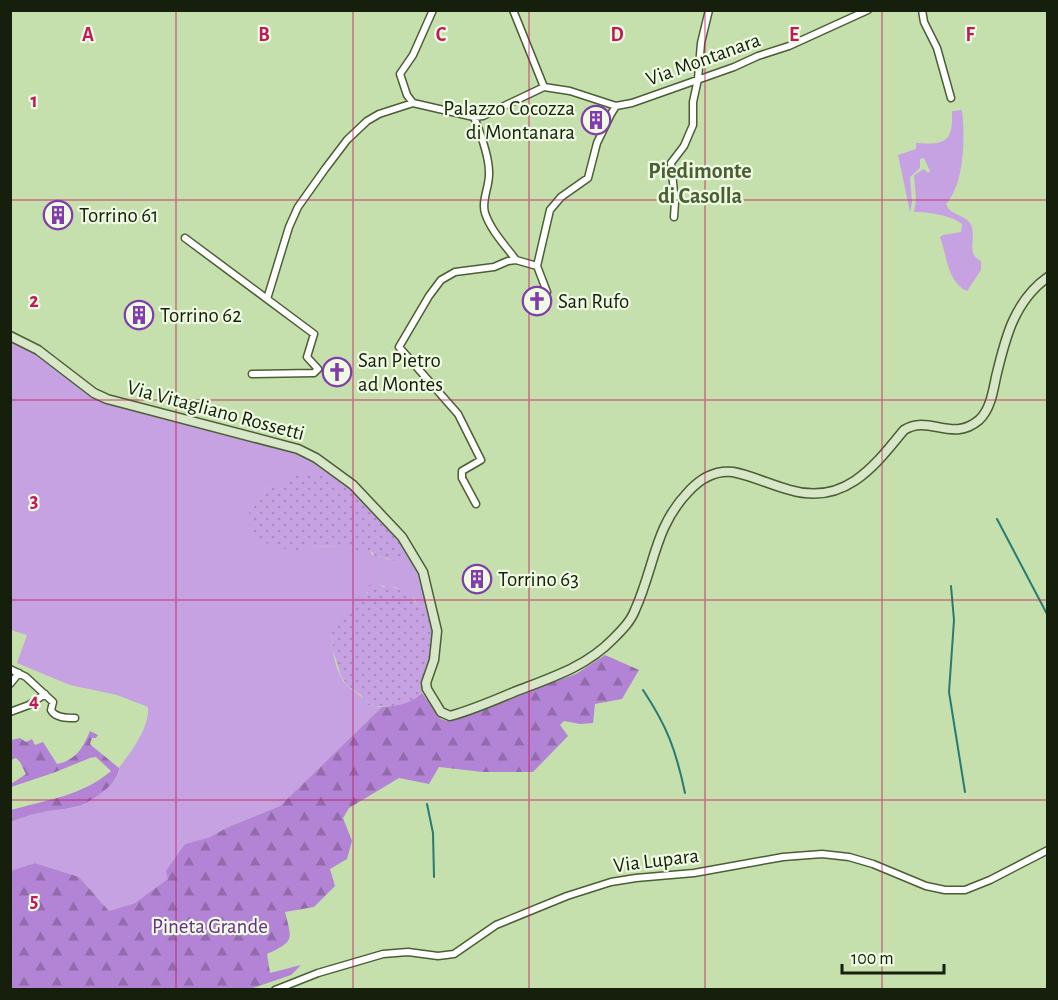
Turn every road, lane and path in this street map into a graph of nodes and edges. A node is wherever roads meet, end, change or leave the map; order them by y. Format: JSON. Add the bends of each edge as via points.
{"nodes":[{"id":1,"x":433,"y":10,"type":"edge"},
{"id":2,"x":513,"y":10,"type":"edge"},
{"id":3,"x":709,"y":10,"type":"edge"},
{"id":4,"x":868,"y":10,"type":"edge"},
{"id":5,"x":922,"y":10,"type":"edge"},
{"id":6,"x":698,"y":80,"type":"junction"},
{"id":7,"x":544,"y":87,"type":"junction"},
{"id":8,"x":951,"y":98,"type":"dead end"},
{"id":9,"x":413,"y":103,"type":"junction"},
{"id":10,"x":616,"y":106,"type":"junction"},
{"id":11,"x":474,"y":117,"type":"junction"},
{"id":12,"x":674,"y":217,"type":"dead end"},
{"id":13,"x":185,"y":238,"type":"dead end"},
{"id":14,"x":516,"y":260,"type":"junction"},
{"id":15,"x":537,"y":266,"type":"junction"},
{"id":16,"x":1047,"y":277,"type":"edge"},
{"id":17,"x":547,"y":292,"type":"dead end"},
{"id":18,"x":267,"y":299,"type":"junction"},
{"id":19,"x":10,"y":336,"type":"edge"},
{"id":20,"x":252,"y":374,"type":"dead end"},
{"id":21,"x":476,"y":504,"type":"dead end"},
{"id":22,"x":10,"y":669,"type":"edge"},
{"id":23,"x":20,"y":673,"type":"junction"},
{"id":24,"x":10,"y":684,"type":"edge"},
{"id":25,"x":45,"y":693,"type":"junction"},
{"id":26,"x":10,"y":712,"type":"edge"},
{"id":27,"x":75,"y":718,"type":"dead end"},
{"id":28,"x":1047,"y":850,"type":"edge"},
{"id":29,"x":275,"y":990,"type":"edge"}],
"edges":[{"from":1,"to":9,"type":"street","via":[[400,74]]},
{"from":2,"to":7,"type":"street"},
{"from":3,"to":6,"type":"street"},
{"from":4,"to":6,"type":"street","name":"Via Montanara","via":[[789,46]]},
{"from":5,"to":8,"type":"street"},
{"from":6,"to":10,"type":"street","name":"Via Montanara"},
{"from":6,"to":12,"type":"street","via":[[693,125],[671,163]]},
{"from":7,"to":10,"type":"street"},
{"from":7,"to":11,"type":"street"},
{"from":9,"to":11,"type":"street"},
{"from":9,"to":18,"type":"street","via":[[379,114],[347,140],[298,207]]},
{"from":10,"to":15,"type":"street","via":[[597,143],[588,178],[550,210]]},
{"from":11,"to":14,"type":"street","via":[[489,170],[485,214]]},
{"from":13,"to":18,"type":"street"},
{"from":14,"to":15,"type":"street"},
{"from":14,"to":21,"type":"street","via":[[455,272],[441,280],[399,347],[458,414],[481,460],[462,471]]},
{"from":15,"to":17,"type":"street"},
{"from":16,"to":19,"type":"street","name":"Via Vitagliano Rossetti","via":[[1028,293],[1016,313],[987,409],[970,426],[954,430],[924,424],[910,426],[857,481],[833,491],[800,493],[733,472],[706,476],[669,516],[635,612],[605,647],[568,671],[450,716],[441,712],[427,689],[437,631],[423,572],[402,537],[353,484],[298,449],[107,399],[38,350]]},
{"from":18,"to":20,"type":"street","via":[[312,331],[314,338],[307,357],[318,369],[310,375]]},
{"from":22,"to":23,"type":"street"},
{"from":23,"to":24,"type":"street"},
{"from":23,"to":25,"type":"street"},
{"from":25,"to":26,"type":"street"},
{"from":25,"to":27,"type":"street","via":[[53,702],[52,713]]},
{"from":28,"to":29,"type":"street","name":"Via Lupara","via":[[965,890],[926,886],[873,864],[822,854],[611,882],[496,925],[454,954],[383,954]]}]}
